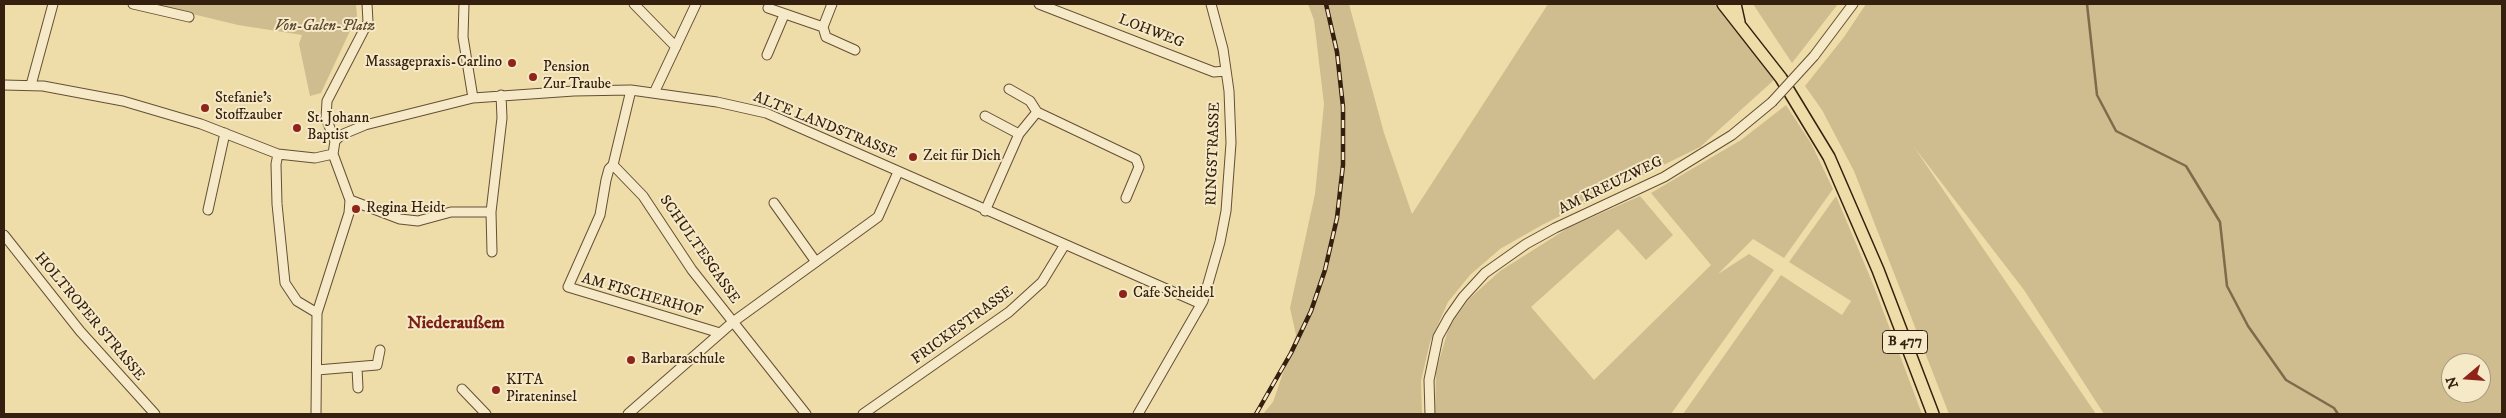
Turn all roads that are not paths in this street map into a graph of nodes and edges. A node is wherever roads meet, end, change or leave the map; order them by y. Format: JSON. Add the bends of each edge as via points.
{"nodes":[{"id":1,"x":53,"y":4,"type":"edge"},
{"id":2,"x":133,"y":4,"type":"edge"},
{"id":3,"x":367,"y":4,"type":"edge"},
{"id":4,"x":464,"y":4,"type":"edge"},
{"id":5,"x":634,"y":4,"type":"edge"},
{"id":6,"x":696,"y":4,"type":"edge"},
{"id":7,"x":832,"y":4,"type":"edge"},
{"id":8,"x":1039,"y":4,"type":"edge"},
{"id":9,"x":1211,"y":4,"type":"edge"},
{"id":10,"x":1723,"y":4,"type":"edge"},
{"id":11,"x":1735,"y":4,"type":"edge"},
{"id":12,"x":1853,"y":4,"type":"edge"},
{"id":13,"x":768,"y":8,"type":"dead end"},
{"id":14,"x":784,"y":15,"type":"junction"},
{"id":15,"x":189,"y":18,"type":"dead end"},
{"id":16,"x":1740,"y":24,"type":"junction"},
{"id":17,"x":823,"y":27,"type":"junction"},
{"id":18,"x":676,"y":47,"type":"junction"},
{"id":19,"x":855,"y":50,"type":"dead end"},
{"id":20,"x":767,"y":55,"type":"dead end"},
{"id":21,"x":1226,"y":71,"type":"junction"},
{"id":22,"x":4,"y":85,"type":"edge"},
{"id":23,"x":31,"y":85,"type":"junction"},
{"id":24,"x":1009,"y":89,"type":"dead end"},
{"id":25,"x":631,"y":90,"type":"junction"},
{"id":26,"x":654,"y":92,"type":"junction"},
{"id":27,"x":502,"y":95,"type":"junction"},
{"id":28,"x":473,"y":98,"type":"junction"},
{"id":29,"x":1037,"y":112,"type":"junction"},
{"id":30,"x":985,"y":116,"type":"dead end"},
{"id":31,"x":225,"y":133,"type":"junction"},
{"id":32,"x":1019,"y":134,"type":"junction"},
{"id":33,"x":335,"y":141,"type":"junction"},
{"id":34,"x":278,"y":154,"type":"junction"},
{"id":35,"x":333,"y":154,"type":"junction"},
{"id":36,"x":613,"y":165,"type":"junction"},
{"id":37,"x":898,"y":172,"type":"junction"},
{"id":38,"x":1126,"y":198,"type":"dead end"},
{"id":39,"x":350,"y":200,"type":"junction"},
{"id":40,"x":774,"y":203,"type":"dead end"},
{"id":41,"x":208,"y":210,"type":"dead end"},
{"id":42,"x":985,"y":211,"type":"junction"},
{"id":43,"x":491,"y":212,"type":"junction"},
{"id":44,"x":5,"y":239,"type":"edge"},
{"id":45,"x":1064,"y":246,"type":"junction"},
{"id":46,"x":492,"y":252,"type":"dead end"},
{"id":47,"x":816,"y":262,"type":"junction"},
{"id":48,"x":1201,"y":304,"type":"junction"},
{"id":49,"x":317,"y":313,"type":"junction"},
{"id":50,"x":733,"y":322,"type":"junction"},
{"id":51,"x":720,"y":333,"type":"junction"},
{"id":52,"x":380,"y":350,"type":"dead end"},
{"id":53,"x":356,"y":368,"type":"junction"},
{"id":54,"x":317,"y":370,"type":"junction"},
{"id":55,"x":358,"y":388,"type":"dead end"},
{"id":56,"x":462,"y":388,"type":"dead end"},
{"id":57,"x":155,"y":414,"type":"edge"},
{"id":58,"x":316,"y":414,"type":"edge"},
{"id":59,"x":486,"y":414,"type":"edge"},
{"id":60,"x":628,"y":414,"type":"edge"},
{"id":61,"x":806,"y":414,"type":"edge"},
{"id":62,"x":863,"y":414,"type":"edge"},
{"id":63,"x":1138,"y":414,"type":"edge"},
{"id":64,"x":1430,"y":414,"type":"edge"},
{"id":65,"x":1933,"y":414,"type":"edge"}],
"edges":[{"from":1,"to":23,"type":"street"},
{"from":2,"to":15,"type":"street"},
{"from":3,"to":33,"type":"street","via":[[368,22],[327,101],[326,118]]},
{"from":4,"to":28,"type":"street","via":[[464,40]]},
{"from":5,"to":18,"type":"street"},
{"from":6,"to":18,"type":"street"},
{"from":7,"to":17,"type":"street"},
{"from":8,"to":21,"type":"street","name":"LOHWEG","via":[[1214,72]]},
{"from":9,"to":21,"type":"street","name":"RINGSTRASSE"},
{"from":10,"to":16,"type":"main road","number":"B 477"},
{"from":11,"to":16,"type":"main road"},
{"from":12,"to":64,"type":"street","name":"AM KREUZWEG","bridge":true,"via":[[1814,56],[1772,102],[1732,134],[1672,172],[1526,244],[1485,273],[1463,296],[1438,337],[1429,380]]},
{"from":13,"to":14,"type":"street"},
{"from":14,"to":17,"type":"street"},
{"from":14,"to":20,"type":"street"},
{"from":16,"to":65,"type":"main road","number":"B 477","via":[[1781,78],[1830,157],[1878,270]]},
{"from":17,"to":19,"type":"street","via":[[826,37]]},
{"from":18,"to":26,"type":"street"},
{"from":21,"to":48,"type":"street","name":"RINGSTRASSE","via":[[1232,128],[1227,204],[1220,242]]},
{"from":22,"to":23,"type":"street"},
{"from":23,"to":31,"type":"street","via":[[123,101]]},
{"from":24,"to":29,"type":"street","via":[[1030,101]]},
{"from":25,"to":26,"type":"street","name":"ALTE LANDSTRASSE"},
{"from":25,"to":27,"type":"street","name":"ALTE LANDSTRASSE"},
{"from":25,"to":36,"type":"street"},
{"from":26,"to":37,"type":"street","name":"ALTE LANDSTRASSE","via":[[766,114]]},
{"from":27,"to":28,"type":"street","name":"ALTE LANDSTRASSE"},
{"from":27,"to":43,"type":"street","via":[[502,122]]},
{"from":28,"to":33,"type":"street","name":"ALTE LANDSTRASSE","via":[[389,117],[346,133]]},
{"from":29,"to":32,"type":"street"},
{"from":29,"to":38,"type":"street","via":[[1136,159],[1139,167]]},
{"from":30,"to":32,"type":"street"},
{"from":31,"to":34,"type":"street"},
{"from":31,"to":41,"type":"street"},
{"from":32,"to":42,"type":"street"},
{"from":33,"to":35,"type":"street"},
{"from":34,"to":35,"type":"street","via":[[315,158]]},
{"from":34,"to":49,"type":"street","via":[[277,204],[285,283],[297,301]]},
{"from":35,"to":39,"type":"street"},
{"from":36,"to":50,"type":"street","name":"SCHULTESGASSE","via":[[644,196],[692,270]]},
{"from":36,"to":51,"type":"street","name":"AM FISCHERHOF","via":[[607,175],[600,215],[568,287]]},
{"from":37,"to":42,"type":"street","name":"ALTE LANDSTRASSE"},
{"from":37,"to":47,"type":"street","via":[[878,217]]},
{"from":39,"to":43,"type":"street","via":[[400,219],[418,221],[451,212]]},
{"from":39,"to":49,"type":"street","via":[[349,213]]},
{"from":40,"to":47,"type":"street"},
{"from":42,"to":45,"type":"street","name":"ALTE LANDSTRASSE"},
{"from":43,"to":46,"type":"street"},
{"from":44,"to":57,"type":"street","name":"HOLTROPER STRASSE","via":[[80,331]]},
{"from":45,"to":48,"type":"street","name":"ALTE LANDSTRASSE"},
{"from":45,"to":62,"type":"street","name":"FRICKESTRASSE","via":[[1042,282],[1009,312]]},
{"from":47,"to":50,"type":"street"},
{"from":48,"to":63,"type":"street","name":"RINGSTRASSE"},
{"from":49,"to":54,"type":"street"},
{"from":50,"to":51,"type":"street"},
{"from":50,"to":61,"type":"street","name":"SCHULTESGASSE"},
{"from":51,"to":60,"type":"street"},
{"from":52,"to":53,"type":"street","via":[[377,366]]},
{"from":53,"to":54,"type":"street"},
{"from":53,"to":55,"type":"street"},
{"from":54,"to":58,"type":"street"},
{"from":56,"to":59,"type":"street"}]}
